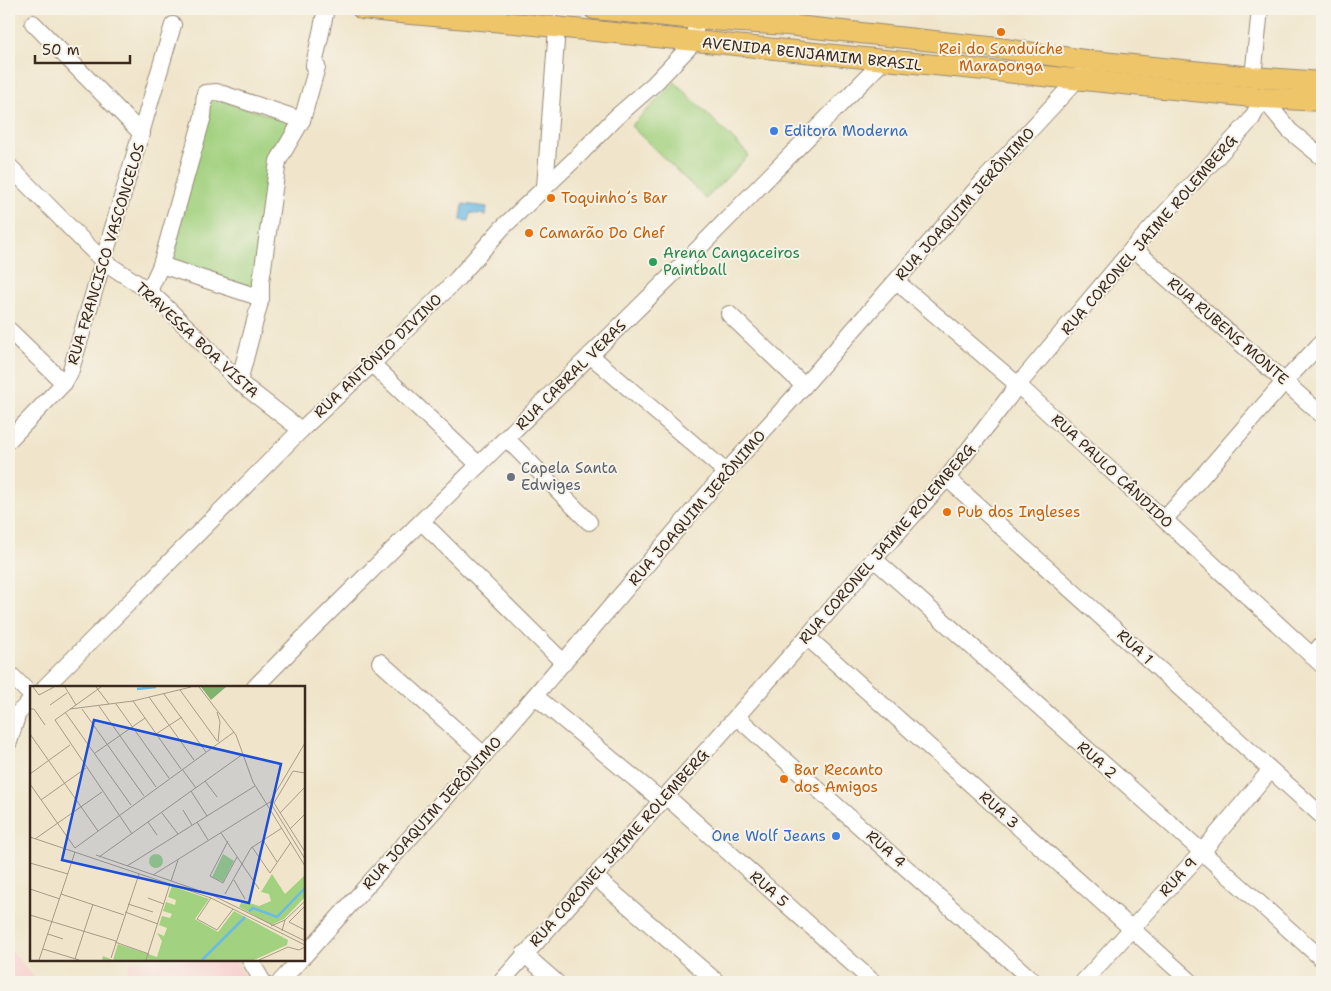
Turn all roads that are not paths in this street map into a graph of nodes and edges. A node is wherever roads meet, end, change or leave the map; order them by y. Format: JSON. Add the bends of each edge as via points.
{"nodes":[{"id":1,"x":326,"y":9,"type":"edge"},
{"id":2,"x":362,"y":9,"type":"edge"},
{"id":3,"x":594,"y":9,"type":"edge"},
{"id":4,"x":1260,"y":9,"type":"edge"},
{"id":5,"x":454,"y":13,"type":"edge"},
{"id":6,"x":788,"y":17,"type":"edge"},
{"id":7,"x":696,"y":19,"type":"junction"},
{"id":8,"x":33,"y":23,"type":"dead end"},
{"id":9,"x":173,"y":26,"type":"dead end"},
{"id":10,"x":557,"y":28,"type":"junction"},
{"id":11,"x":694,"y":42,"type":"junction"},
{"id":12,"x":884,"y":60,"type":"junction"},
{"id":13,"x":1092,"y":61,"type":"junction"},
{"id":14,"x":1253,"y":78,"type":"junction"},
{"id":15,"x":1078,"y":80,"type":"junction"},
{"id":16,"x":1322,"y":82,"type":"edge"},
{"id":17,"x":1263,"y":98,"type":"junction"},
{"id":18,"x":1322,"y":101,"type":"edge"},
{"id":19,"x":302,"y":120,"type":"junction"},
{"id":20,"x":142,"y":134,"type":"junction"},
{"id":21,"x":1322,"y":157,"type":"edge"},
{"id":22,"x":9,"y":166,"type":"edge"},
{"id":23,"x":545,"y":187,"type":"junction"},
{"id":24,"x":1134,"y":248,"type":"junction"},
{"id":25,"x":103,"y":261,"type":"junction"},
{"id":26,"x":161,"y":265,"type":"junction"},
{"id":27,"x":897,"y":282,"type":"junction"},
{"id":28,"x":149,"y":290,"type":"junction"},
{"id":29,"x":261,"y":298,"type":"junction"},
{"id":30,"x":729,"y":314,"type":"dead end"},
{"id":31,"x":9,"y":330,"type":"edge"},
{"id":32,"x":1322,"y":342,"type":"edge"},
{"id":33,"x":590,"y":355,"type":"junction"},
{"id":34,"x":372,"y":364,"type":"junction"},
{"id":35,"x":1286,"y":381,"type":"junction"},
{"id":36,"x":239,"y":382,"type":"junction"},
{"id":37,"x":64,"y":383,"type":"junction"},
{"id":38,"x":1018,"y":385,"type":"junction"},
{"id":39,"x":804,"y":386,"type":"junction"},
{"id":40,"x":1322,"y":415,"type":"edge"},
{"id":41,"x":301,"y":430,"type":"junction"},
{"id":42,"x":507,"y":439,"type":"junction"},
{"id":43,"x":9,"y":440,"type":"edge"},
{"id":44,"x":479,"y":465,"type":"junction"},
{"id":45,"x":726,"y":472,"type":"junction"},
{"id":46,"x":947,"y":478,"type":"junction"},
{"id":47,"x":1165,"y":519,"type":"junction"},
{"id":48,"x":422,"y":522,"type":"junction"},
{"id":49,"x":590,"y":522,"type":"dead end"},
{"id":50,"x":874,"y":559,"type":"junction"},
{"id":51,"x":807,"y":638,"type":"junction"},
{"id":52,"x":1319,"y":655,"type":"edge"},
{"id":53,"x":380,"y":662,"type":"dead end"},
{"id":54,"x":564,"y":663,"type":"junction"},
{"id":55,"x":9,"y":674,"type":"edge"},
{"id":56,"x":46,"y":686,"type":"edge"},
{"id":57,"x":256,"y":686,"type":"edge"},
{"id":58,"x":30,"y":694,"type":"edge"},
{"id":59,"x":535,"y":696,"type":"junction"},
{"id":60,"x":30,"y":701,"type":"edge"},
{"id":61,"x":13,"y":709,"type":"edge"},
{"id":62,"x":737,"y":716,"type":"junction"},
{"id":63,"x":9,"y":742,"type":"edge"},
{"id":64,"x":484,"y":755,"type":"junction"},
{"id":65,"x":1270,"y":771,"type":"junction"},
{"id":66,"x":664,"y":799,"type":"junction"},
{"id":67,"x":1322,"y":816,"type":"edge"},
{"id":68,"x":1202,"y":852,"type":"junction"},
{"id":69,"x":594,"y":876,"type":"junction"},
{"id":70,"x":1131,"y":928,"type":"junction"},
{"id":71,"x":524,"y":954,"type":"junction"},
{"id":72,"x":305,"y":955,"type":"edge"},
{"id":73,"x":1322,"y":959,"type":"edge"},
{"id":74,"x":251,"y":961,"type":"edge"},
{"id":75,"x":299,"y":961,"type":"edge"},
{"id":76,"x":263,"y":982,"type":"edge"},
{"id":77,"x":280,"y":982,"type":"edge"},
{"id":78,"x":501,"y":982,"type":"edge"},
{"id":79,"x":556,"y":982,"type":"edge"},
{"id":80,"x":717,"y":982,"type":"edge"},
{"id":81,"x":873,"y":982,"type":"edge"},
{"id":82,"x":1034,"y":982,"type":"edge"},
{"id":83,"x":1083,"y":982,"type":"edge"},
{"id":84,"x":1191,"y":982,"type":"edge"}],
"edges":[{"from":1,"to":19,"type":"street","via":[[314,65],[317,67]]},
{"from":2,"to":5,"type":"main road","name":"AVENIDA BENJAMIM BRASIL"},
{"from":3,"to":7,"type":"main road","name":"AVENIDA BENJAMIM BRASIL"},
{"from":4,"to":14,"type":"street"},
{"from":5,"to":10,"type":"main road","name":"AVENIDA BENJAMIM BRASIL"},
{"from":6,"to":7,"type":"main road","name":"AVENIDA BENJAMIM BRASIL"},
{"from":6,"to":13,"type":"main road","name":"AVENIDA BENJAMIM BRASIL"},
{"from":7,"to":11,"type":"street"},
{"from":8,"to":20,"type":"street"},
{"from":9,"to":20,"type":"street","name":"RUA FRANCISCO VASCONCELOS"},
{"from":10,"to":11,"type":"main road","name":"AVENIDA BENJAMIM BRASIL"},
{"from":10,"to":23,"type":"street"},
{"from":11,"to":12,"type":"main road","name":"AVENIDA BENJAMIM BRASIL"},
{"from":11,"to":23,"type":"street","name":"RUA ANTÔNIO DIVINO"},
{"from":12,"to":15,"type":"main road","name":"AVENIDA BENJAMIM BRASIL"},
{"from":12,"to":33,"type":"street","name":"RUA CABRAL VERAS","via":[[786,162]]},
{"from":13,"to":14,"type":"main road","name":"AVENIDA BENJAMIM BRASIL"},
{"from":13,"to":15,"type":"street","name":"RUA JOAQUIM JERÔNIMO"},
{"from":14,"to":16,"type":"main road","name":"AVENIDA BENJAMIM BRASIL"},
{"from":15,"to":17,"type":"main road","name":"AVENIDA BENJAMIM BRASIL"},
{"from":15,"to":27,"type":"street","name":"RUA JOAQUIM JERÔNIMO","via":[[987,177]]},
{"from":17,"to":18,"type":"main road","name":"AVENIDA BENJAMIM BRASIL"},
{"from":17,"to":21,"type":"street","via":[[1290,131]]},
{"from":17,"to":24,"type":"street","name":"RUA CORONEL JAIME ROLEMBERG","via":[[1251,120]]},
{"from":19,"to":26,"type":"street","via":[[216,92],[205,93],[203,116]]},
{"from":19,"to":29,"type":"street","via":[[278,161]]},
{"from":20,"to":25,"type":"street","name":"RUA FRANCISCO VASCONCELOS"},
{"from":22,"to":25,"type":"street","name":"TRAVESSA BOA VISTA"},
{"from":23,"to":34,"type":"street","name":"RUA ANTÔNIO DIVINO"},
{"from":24,"to":35,"type":"street","name":"RUA RUBENS MONTE"},
{"from":24,"to":38,"type":"street","name":"RUA CORONEL JAIME ROLEMBERG"},
{"from":25,"to":28,"type":"street","name":"TRAVESSA BOA VISTA"},
{"from":25,"to":37,"type":"street","name":"RUA FRANCISCO VASCONCELOS","via":[[70,373]]},
{"from":26,"to":28,"type":"street"},
{"from":26,"to":29,"type":"street"},
{"from":27,"to":38,"type":"street","name":"RUA PAULO CÂNDIDO"},
{"from":27,"to":39,"type":"street","name":"RUA JOAQUIM JERÔNIMO"},
{"from":28,"to":36,"type":"street","name":"TRAVESSA BOA VISTA"},
{"from":29,"to":36,"type":"street"},
{"from":30,"to":39,"type":"street"},
{"from":31,"to":37,"type":"street"},
{"from":32,"to":35,"type":"street"},
{"from":33,"to":42,"type":"street","name":"RUA CABRAL VERAS"},
{"from":33,"to":45,"type":"street"},
{"from":34,"to":41,"type":"street","name":"RUA ANTÔNIO DIVINO"},
{"from":34,"to":44,"type":"street"},
{"from":35,"to":40,"type":"street","name":"RUA RUBENS MONTE"},
{"from":35,"to":47,"type":"street"},
{"from":36,"to":41,"type":"street","name":"TRAVESSA BOA VISTA"},
{"from":37,"to":43,"type":"street","name":"RUA FRANCISCO VASCONCELOS"},
{"from":38,"to":46,"type":"street","name":"RUA CORONEL JAIME ROLEMBERG"},
{"from":38,"to":47,"type":"street","name":"RUA PAULO CÂNDIDO"},
{"from":39,"to":45,"type":"street","name":"RUA JOAQUIM JERÔNIMO"},
{"from":41,"to":56,"type":"street","name":"RUA ANTÔNIO DIVINO"},
{"from":42,"to":44,"type":"street","name":"RUA CABRAL VERAS"},
{"from":42,"to":49,"type":"street"},
{"from":44,"to":48,"type":"street","name":"RUA CABRAL VERAS"},
{"from":45,"to":54,"type":"street","name":"RUA JOAQUIM JERÔNIMO"},
{"from":46,"to":50,"type":"street","name":"RUA CORONEL JAIME ROLEMBERG"},
{"from":46,"to":65,"type":"street","name":"RUA 1"},
{"from":47,"to":52,"type":"street","name":"RUA PAULO CÂNDIDO"},
{"from":48,"to":54,"type":"street"},
{"from":48,"to":57,"type":"street","name":"RUA CABRAL VERAS"},
{"from":50,"to":51,"type":"street","name":"RUA CORONEL JAIME ROLEMBERG"},
{"from":50,"to":68,"type":"street","name":"RUA 2"},
{"from":51,"to":62,"type":"street","name":"RUA CORONEL JAIME ROLEMBERG"},
{"from":51,"to":70,"type":"street","name":"RUA 3"},
{"from":53,"to":64,"type":"street"},
{"from":54,"to":59,"type":"street","name":"RUA JOAQUIM JERÔNIMO"},
{"from":55,"to":58,"type":"street"},
{"from":59,"to":64,"type":"street","name":"RUA JOAQUIM JERÔNIMO"},
{"from":59,"to":66,"type":"street","name":"RUA 5"},
{"from":60,"to":61,"type":"street"},
{"from":61,"to":63,"type":"street"},
{"from":62,"to":66,"type":"street","name":"RUA CORONEL JAIME ROLEMBERG"},
{"from":62,"to":82,"type":"street","name":"RUA 4"},
{"from":64,"to":72,"type":"street","name":"RUA JOAQUIM JERÔNIMO"},
{"from":65,"to":67,"type":"street","name":"RUA 1"},
{"from":65,"to":68,"type":"street","name":"RUA 9"},
{"from":66,"to":69,"type":"street","name":"RUA CORONEL JAIME ROLEMBERG"},
{"from":66,"to":81,"type":"street","name":"RUA 5"},
{"from":68,"to":70,"type":"street","name":"RUA 9"},
{"from":68,"to":73,"type":"street","name":"RUA 2"},
{"from":69,"to":71,"type":"street","name":"RUA CORONEL JAIME ROLEMBERG"},
{"from":69,"to":80,"type":"street"},
{"from":70,"to":83,"type":"street","name":"RUA 9"},
{"from":70,"to":84,"type":"street","name":"RUA 3"},
{"from":71,"to":78,"type":"street","name":"RUA CORONEL JAIME ROLEMBERG"},
{"from":71,"to":79,"type":"street"},
{"from":74,"to":76,"type":"street"},
{"from":75,"to":77,"type":"street"}]}
